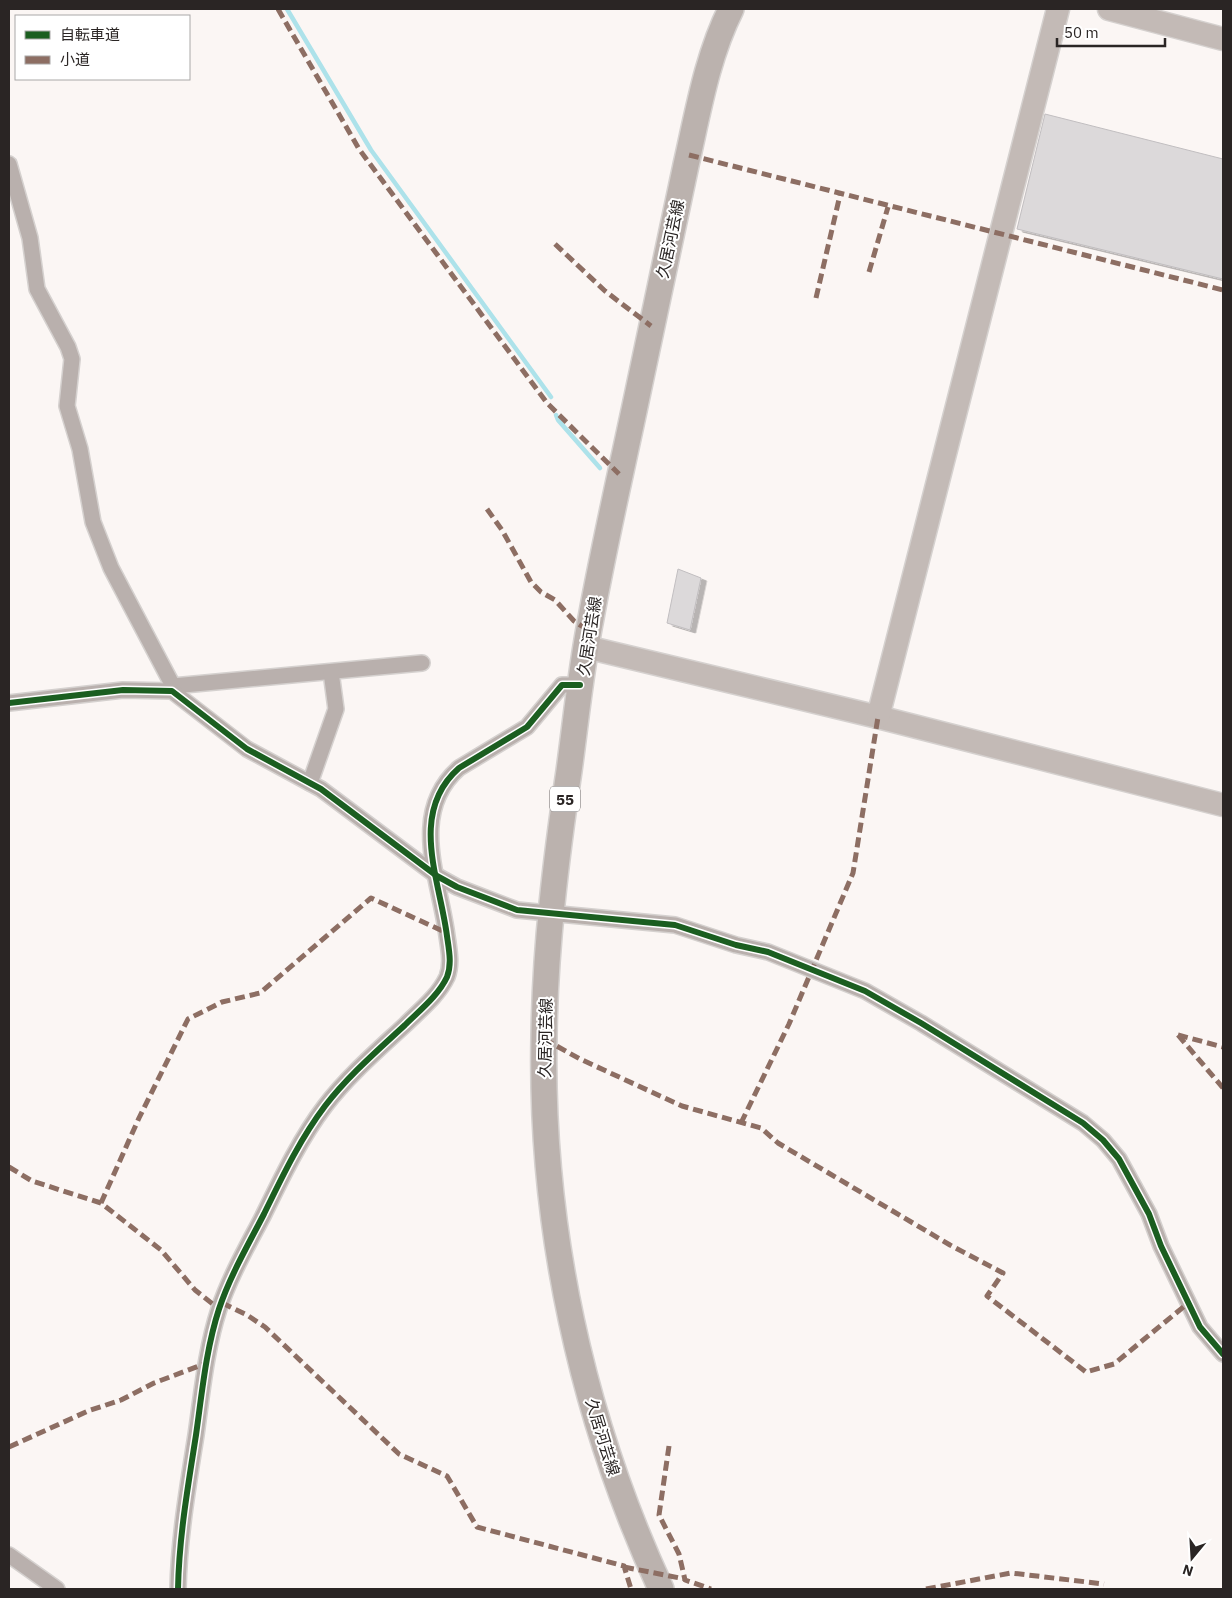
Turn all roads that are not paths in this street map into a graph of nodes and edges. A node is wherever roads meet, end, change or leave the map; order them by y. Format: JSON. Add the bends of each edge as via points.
{"nodes":[{"id":1,"x":731,"y":9,"type":"edge"},
{"id":2,"x":1058,"y":9,"type":"edge"},
{"id":3,"x":1109,"y":9,"type":"edge"},
{"id":4,"x":1223,"y":39,"type":"edge"},
{"id":5,"x":9,"y":164,"type":"edge"},
{"id":6,"x":586,"y":647,"type":"junction"},
{"id":7,"x":422,"y":663,"type":"dead end"},
{"id":8,"x":332,"y":672,"type":"junction"},
{"id":9,"x":580,"y":685,"type":"junction"},
{"id":10,"x":173,"y":689,"type":"junction"},
{"id":11,"x":9,"y":703,"type":"edge"},
{"id":12,"x":878,"y":717,"type":"junction"},
{"id":13,"x":310,"y":783,"type":"junction"},
{"id":14,"x":1223,"y":805,"type":"edge"},
{"id":15,"x":437,"y":876,"type":"junction"},
{"id":16,"x":550,"y":912,"type":"junction"},
{"id":17,"x":1223,"y":1354,"type":"edge"},
{"id":18,"x":9,"y":1555,"type":"edge"},
{"id":19,"x":57,"y":1589,"type":"edge"},
{"id":20,"x":178,"y":1589,"type":"edge"},
{"id":21,"x":661,"y":1589,"type":"edge"}],
"edges":[{"from":1,"to":6,"type":"main road","name":"久居河芸線","number":"55","via":[[703,85],[619,474]]},
{"from":2,"to":12,"type":"street"},
{"from":3,"to":4,"type":"street"},
{"from":5,"to":10,"type":"street","via":[[30,238],[36,290],[72,359],[67,406],[80,450],[93,522],[111,568]]},
{"from":6,"to":9,"type":"main road","name":"久居河芸線","number":"55"},
{"from":6,"to":12,"type":"street"},
{"from":7,"to":8,"type":"street"},
{"from":8,"to":10,"type":"street"},
{"from":8,"to":13,"type":"street","via":[[336,709]]},
{"from":9,"to":15,"type":"street","via":[[562,686],[527,727],[478,755],[450,776],[439,794],[431,824],[431,856]]},
{"from":9,"to":16,"type":"main road","name":"久居河芸線","number":"55"},
{"from":10,"to":11,"type":"street","via":[[123,690]]},
{"from":10,"to":13,"type":"street","via":[[247,750]]},
{"from":12,"to":14,"type":"street"},
{"from":13,"to":15,"type":"street"},
{"from":15,"to":16,"type":"street","via":[[517,910]]},
{"from":15,"to":20,"type":"street","via":[[450,960],[446,978],[425,1006],[352,1074],[324,1107],[278,1185],[236,1267],[219,1309],[206,1363],[182,1528]]},
{"from":16,"to":17,"type":"street","via":[[675,925],[736,946],[768,952],[864,991],[1083,1123],[1119,1159],[1149,1214],[1188,1304],[1200,1326]]},
{"from":16,"to":21,"type":"main road","name":"久居河芸線","number":"55","via":[[544,1039],[545,1114],[562,1273],[584,1376],[610,1466],[633,1528]]},
{"from":18,"to":19,"type":"street"}]}
